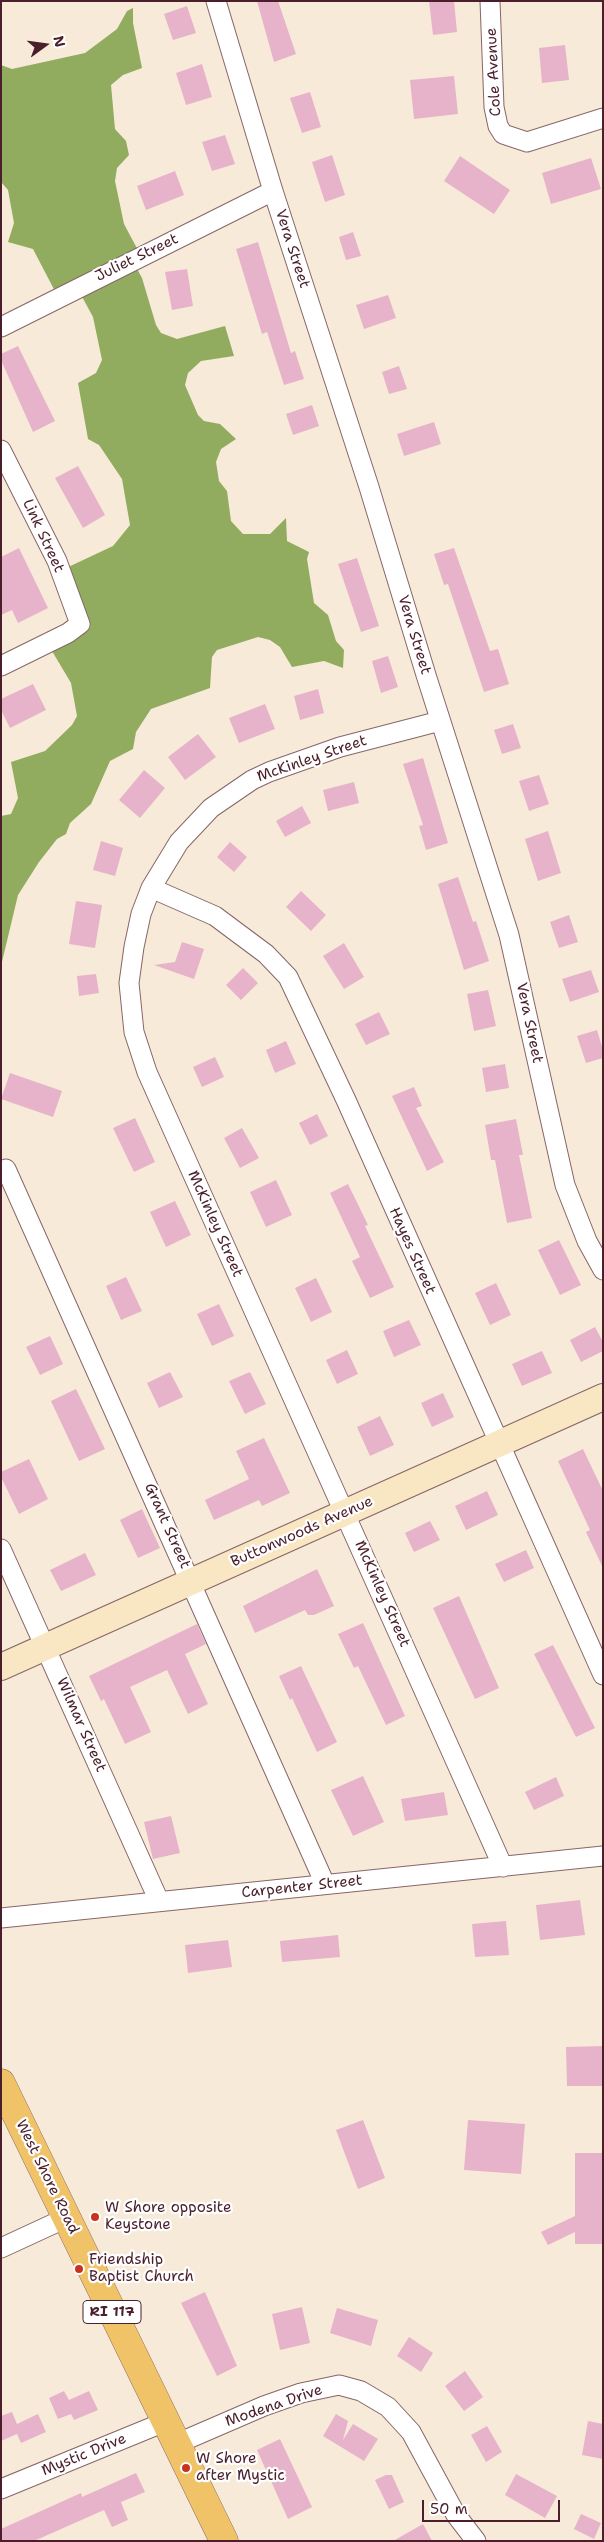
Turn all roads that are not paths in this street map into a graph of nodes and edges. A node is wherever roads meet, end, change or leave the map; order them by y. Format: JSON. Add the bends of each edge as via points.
{"nodes":[{"id":1,"x":216,"y":1,"type":"edge"},
{"id":2,"x":490,"y":1,"type":"edge"},
{"id":3,"x":603,"y":118,"type":"edge"},
{"id":4,"x":274,"y":191,"type":"junction"},
{"id":5,"x":1,"y":327,"type":"edge"},
{"id":6,"x":1,"y":450,"type":"edge"},
{"id":7,"x":1,"y":666,"type":"edge"},
{"id":8,"x":440,"y":721,"type":"junction"},
{"id":9,"x":151,"y":888,"type":"junction"},
{"id":10,"x":6,"y":1169,"type":"dead end"},
{"id":11,"x":603,"y":1270,"type":"edge"},
{"id":12,"x":603,"y":1397,"type":"edge"},
{"id":13,"x":498,"y":1445,"type":"junction"},
{"id":14,"x":345,"y":1512,"type":"junction"},
{"id":15,"x":1,"y":1550,"type":"edge"},
{"id":16,"x":192,"y":1582,"type":"junction"},
{"id":17,"x":46,"y":1647,"type":"junction"},
{"id":18,"x":1,"y":1666,"type":"edge"},
{"id":19,"x":603,"y":1675,"type":"edge"},
{"id":20,"x":603,"y":1856,"type":"edge"},
{"id":21,"x":503,"y":1867,"type":"junction"},
{"id":22,"x":325,"y":1884,"type":"junction"},
{"id":23,"x":159,"y":1901,"type":"junction"},
{"id":24,"x":1,"y":1918,"type":"edge"},
{"id":25,"x":1,"y":2083,"type":"edge"},
{"id":26,"x":66,"y":2218,"type":"junction"},
{"id":27,"x":1,"y":2248,"type":"edge"},
{"id":28,"x":172,"y":2432,"type":"junction"},
{"id":29,"x":1,"y":2489,"type":"edge"},
{"id":30,"x":224,"y":2541,"type":"edge"},
{"id":31,"x":476,"y":2541,"type":"edge"}],
"edges":[{"from":1,"to":4,"type":"street","name":"Vera Street"},
{"from":2,"to":3,"type":"street","name":"Cole Avenue","via":[[495,116],[503,134],[527,142]]},
{"from":4,"to":5,"type":"street","name":"Juliet Street"},
{"from":4,"to":8,"type":"street","name":"Vera Street"},
{"from":6,"to":7,"type":"street","name":"Link Street","via":[[57,561],[80,624]]},
{"from":8,"to":9,"type":"street","name":"McKinley Street","via":[[340,747],[252,780],[200,818],[179,842]]},
{"from":8,"to":11,"type":"street","name":"Vera Street","via":[[509,935],[566,1184],[587,1241]]},
{"from":9,"to":13,"type":"street","name":"Hayes Street","via":[[215,916],[266,954],[288,977],[346,1100]]},
{"from":9,"to":14,"type":"street","name":"McKinley Street","via":[[134,947],[129,982],[138,1044],[147,1072]]},
{"from":10,"to":16,"type":"street","name":"Grant Street"},
{"from":12,"to":13,"type":"street","name":"Buttonwoods Avenue"},
{"from":13,"to":14,"type":"street","name":"Buttonwoods Avenue"},
{"from":13,"to":19,"type":"street","name":"Hayes Street"},
{"from":14,"to":16,"type":"street","name":"Buttonwoods Avenue"},
{"from":14,"to":21,"type":"street","name":"McKinley Street"},
{"from":15,"to":17,"type":"street","name":"Wilmar Street"},
{"from":16,"to":17,"type":"street","name":"Buttonwoods Avenue"},
{"from":16,"to":22,"type":"street","name":"Grant Street"},
{"from":17,"to":18,"type":"street","name":"Buttonwoods Avenue"},
{"from":17,"to":23,"type":"street","name":"Wilmar Street"},
{"from":20,"to":21,"type":"street","name":"Carpenter Street"},
{"from":21,"to":22,"type":"street","name":"Carpenter Street"},
{"from":22,"to":23,"type":"street","name":"Carpenter Street"},
{"from":23,"to":24,"type":"street","name":"Carpenter Street"},
{"from":25,"to":26,"type":"main road","name":"West Shore Road","number":"RI 117"},
{"from":26,"to":27,"type":"street"},
{"from":26,"to":28,"type":"main road","name":"West Shore Road","number":"RI 117"},
{"from":28,"to":29,"type":"street","name":"Mystic Drive"},
{"from":28,"to":30,"type":"main road","name":"West Shore Road","number":"RI 117"},
{"from":28,"to":31,"type":"street","name":"Modena Drive","via":[[301,2393],[339,2385],[361,2391],[388,2408],[411,2432],[456,2515]]}]}
